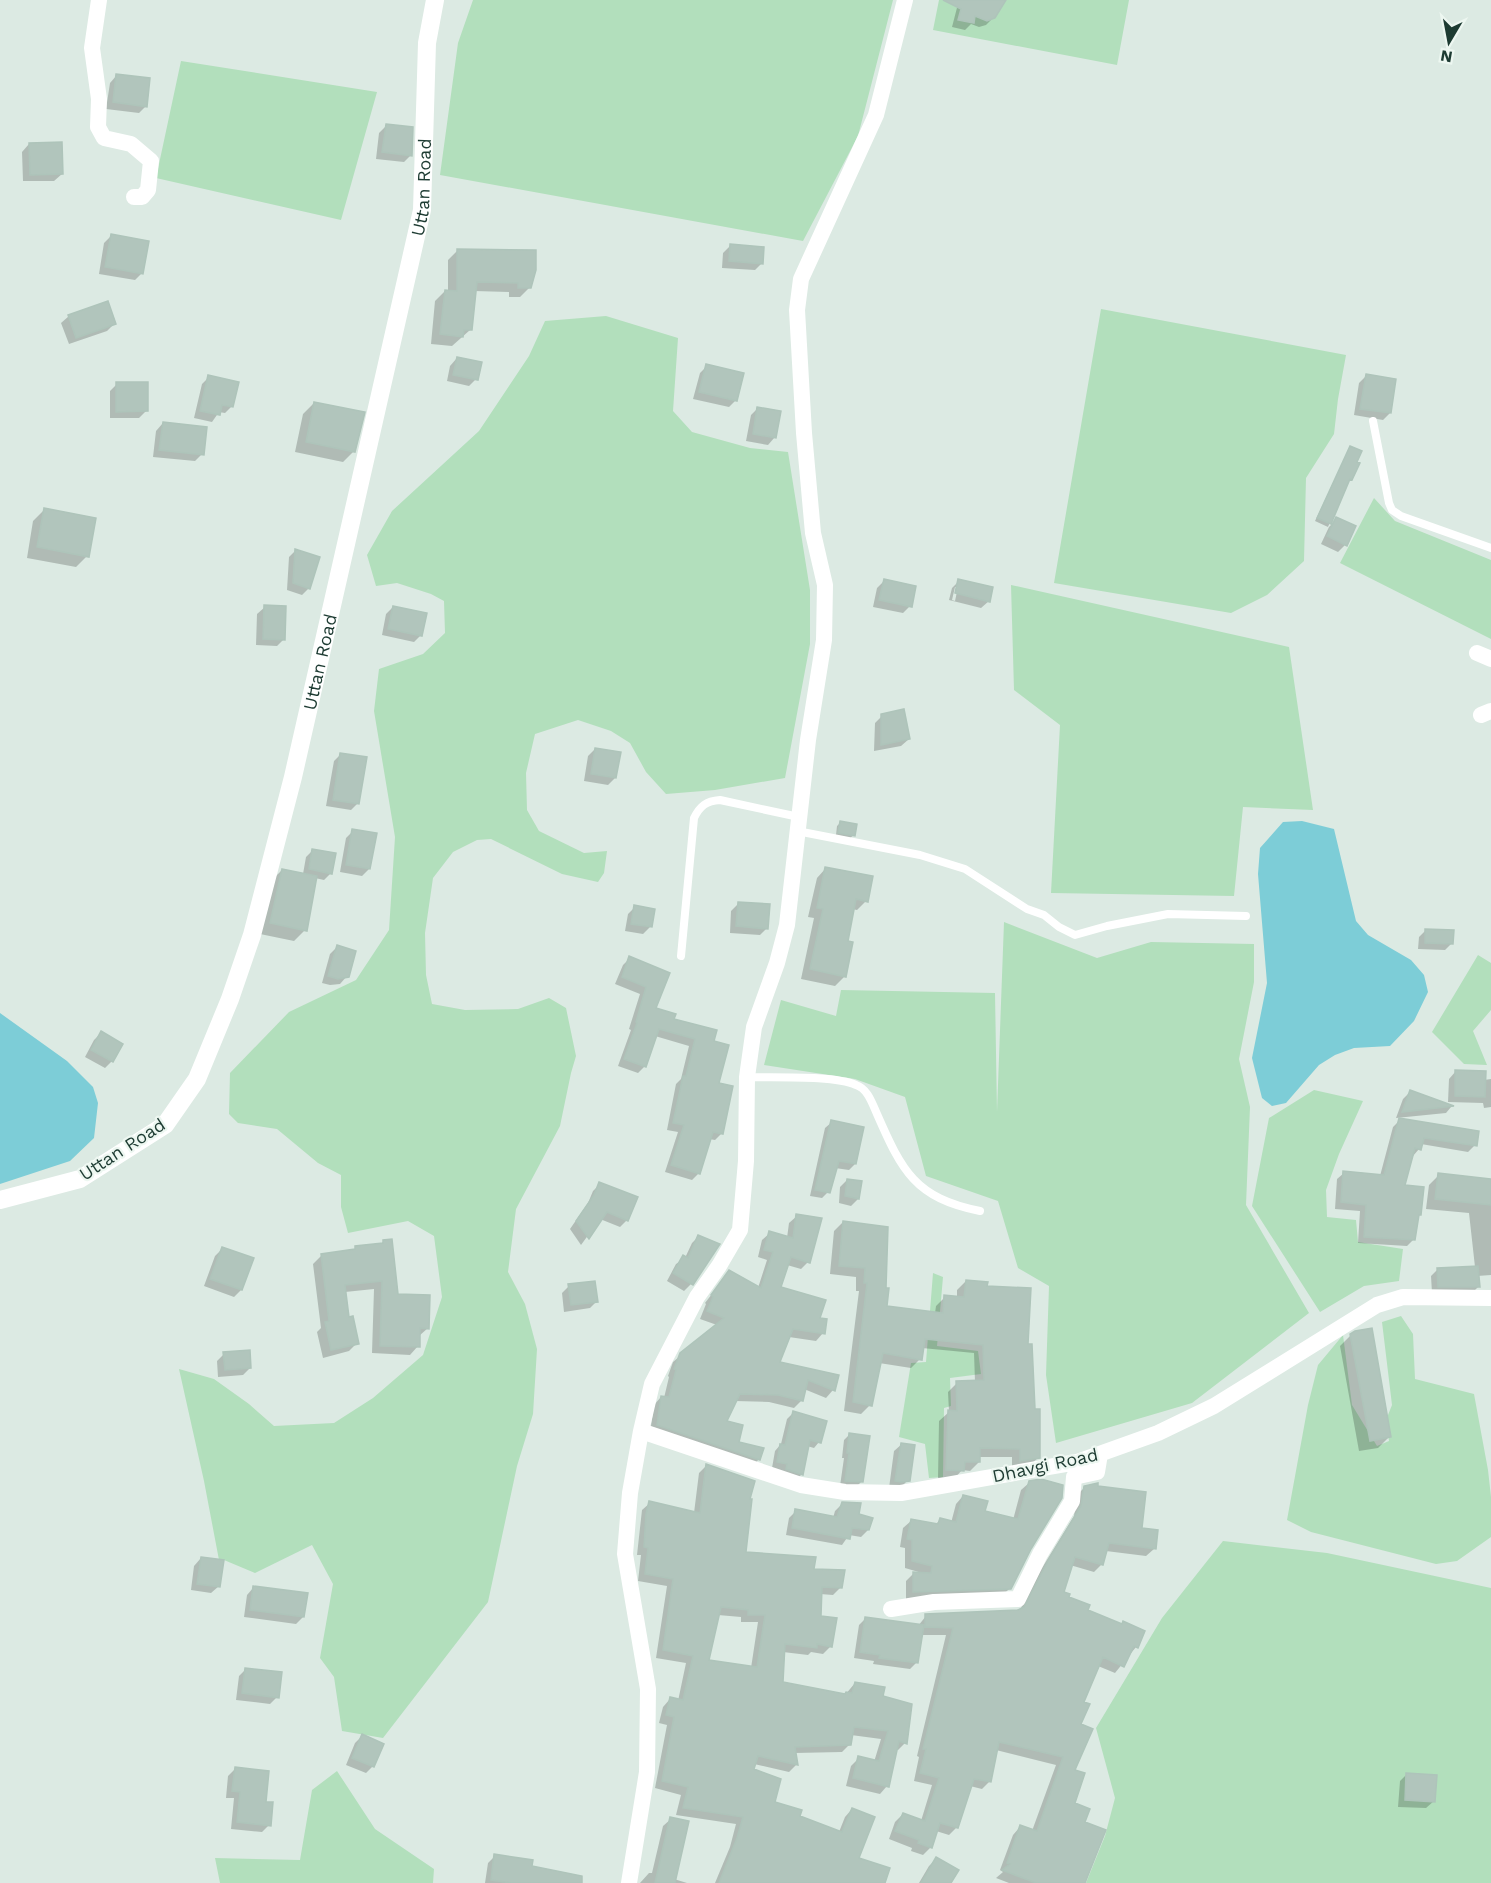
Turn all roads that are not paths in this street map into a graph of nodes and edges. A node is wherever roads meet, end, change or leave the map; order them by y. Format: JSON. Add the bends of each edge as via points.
{"nodes":[{"id":1,"x":99,"y":0,"type":"edge"},
{"id":2,"x":435,"y":0,"type":"edge"},
{"id":3,"x":905,"y":0,"type":"edge"},
{"id":4,"x":134,"y":197,"type":"dead end"},
{"id":5,"x":1373,"y":421,"type":"dead end"},
{"id":6,"x":1491,"y":548,"type":"edge"},
{"id":7,"x":798,"y":824,"type":"junction"},
{"id":8,"x":1246,"y":916,"type":"dead end"},
{"id":9,"x":681,"y":956,"type":"dead end"},
{"id":10,"x":747,"y":1077,"type":"junction"},
{"id":11,"x":0,"y":1200,"type":"edge"},
{"id":12,"x":980,"y":1211,"type":"dead end"},
{"id":13,"x":1491,"y":1298,"type":"edge"},
{"id":14,"x":641,"y":1431,"type":"junction"},
{"id":15,"x":1101,"y":1454,"type":"junction"},
{"id":16,"x":891,"y":1609,"type":"dead end"},
{"id":17,"x":629,"y":1883,"type":"edge"}],
"edges":[{"from":1,"to":4,"type":"street","via":[[92,48],[99,99],[98,127],[104,138],[131,144],[151,161],[148,190],[142,197]]},
{"from":2,"to":11,"type":"main road","name":"Uttan Road","via":[[427,43],[422,210],[293,777],[252,935],[230,999],[197,1079],[165,1125],[81,1179]]},
{"from":3,"to":7,"type":"street","via":[[876,115],[801,279],[796,310],[813,533],[825,585],[824,639]]},
{"from":5,"to":6,"type":"lane","via":[[1392,510]]},
{"from":7,"to":8,"type":"lane","via":[[965,869],[1075,935],[1168,914]]},
{"from":7,"to":9,"type":"lane","via":[[720,800],[699,808],[694,818]]},
{"from":7,"to":10,"type":"street","via":[[787,925],[754,1027]]},
{"from":10,"to":12,"type":"lane","via":[[843,1080],[860,1086],[870,1098],[909,1176],[954,1206]]},
{"from":10,"to":14,"type":"street","via":[[740,1230],[697,1297],[652,1384]]},
{"from":13,"to":15,"type":"street","name":"Dhavgi Road","via":[[1403,1297],[1377,1305],[1214,1406]]},
{"from":14,"to":15,"type":"street","name":"Dhavgi Road","via":[[801,1485],[845,1492],[901,1492],[1077,1462]]},
{"from":14,"to":17,"type":"street","via":[[625,1554],[648,1689],[647,1772]]},
{"from":15,"to":16,"type":"street","via":[[1097,1472],[1074,1478],[1072,1501],[1018,1599],[934,1602]]}]}
